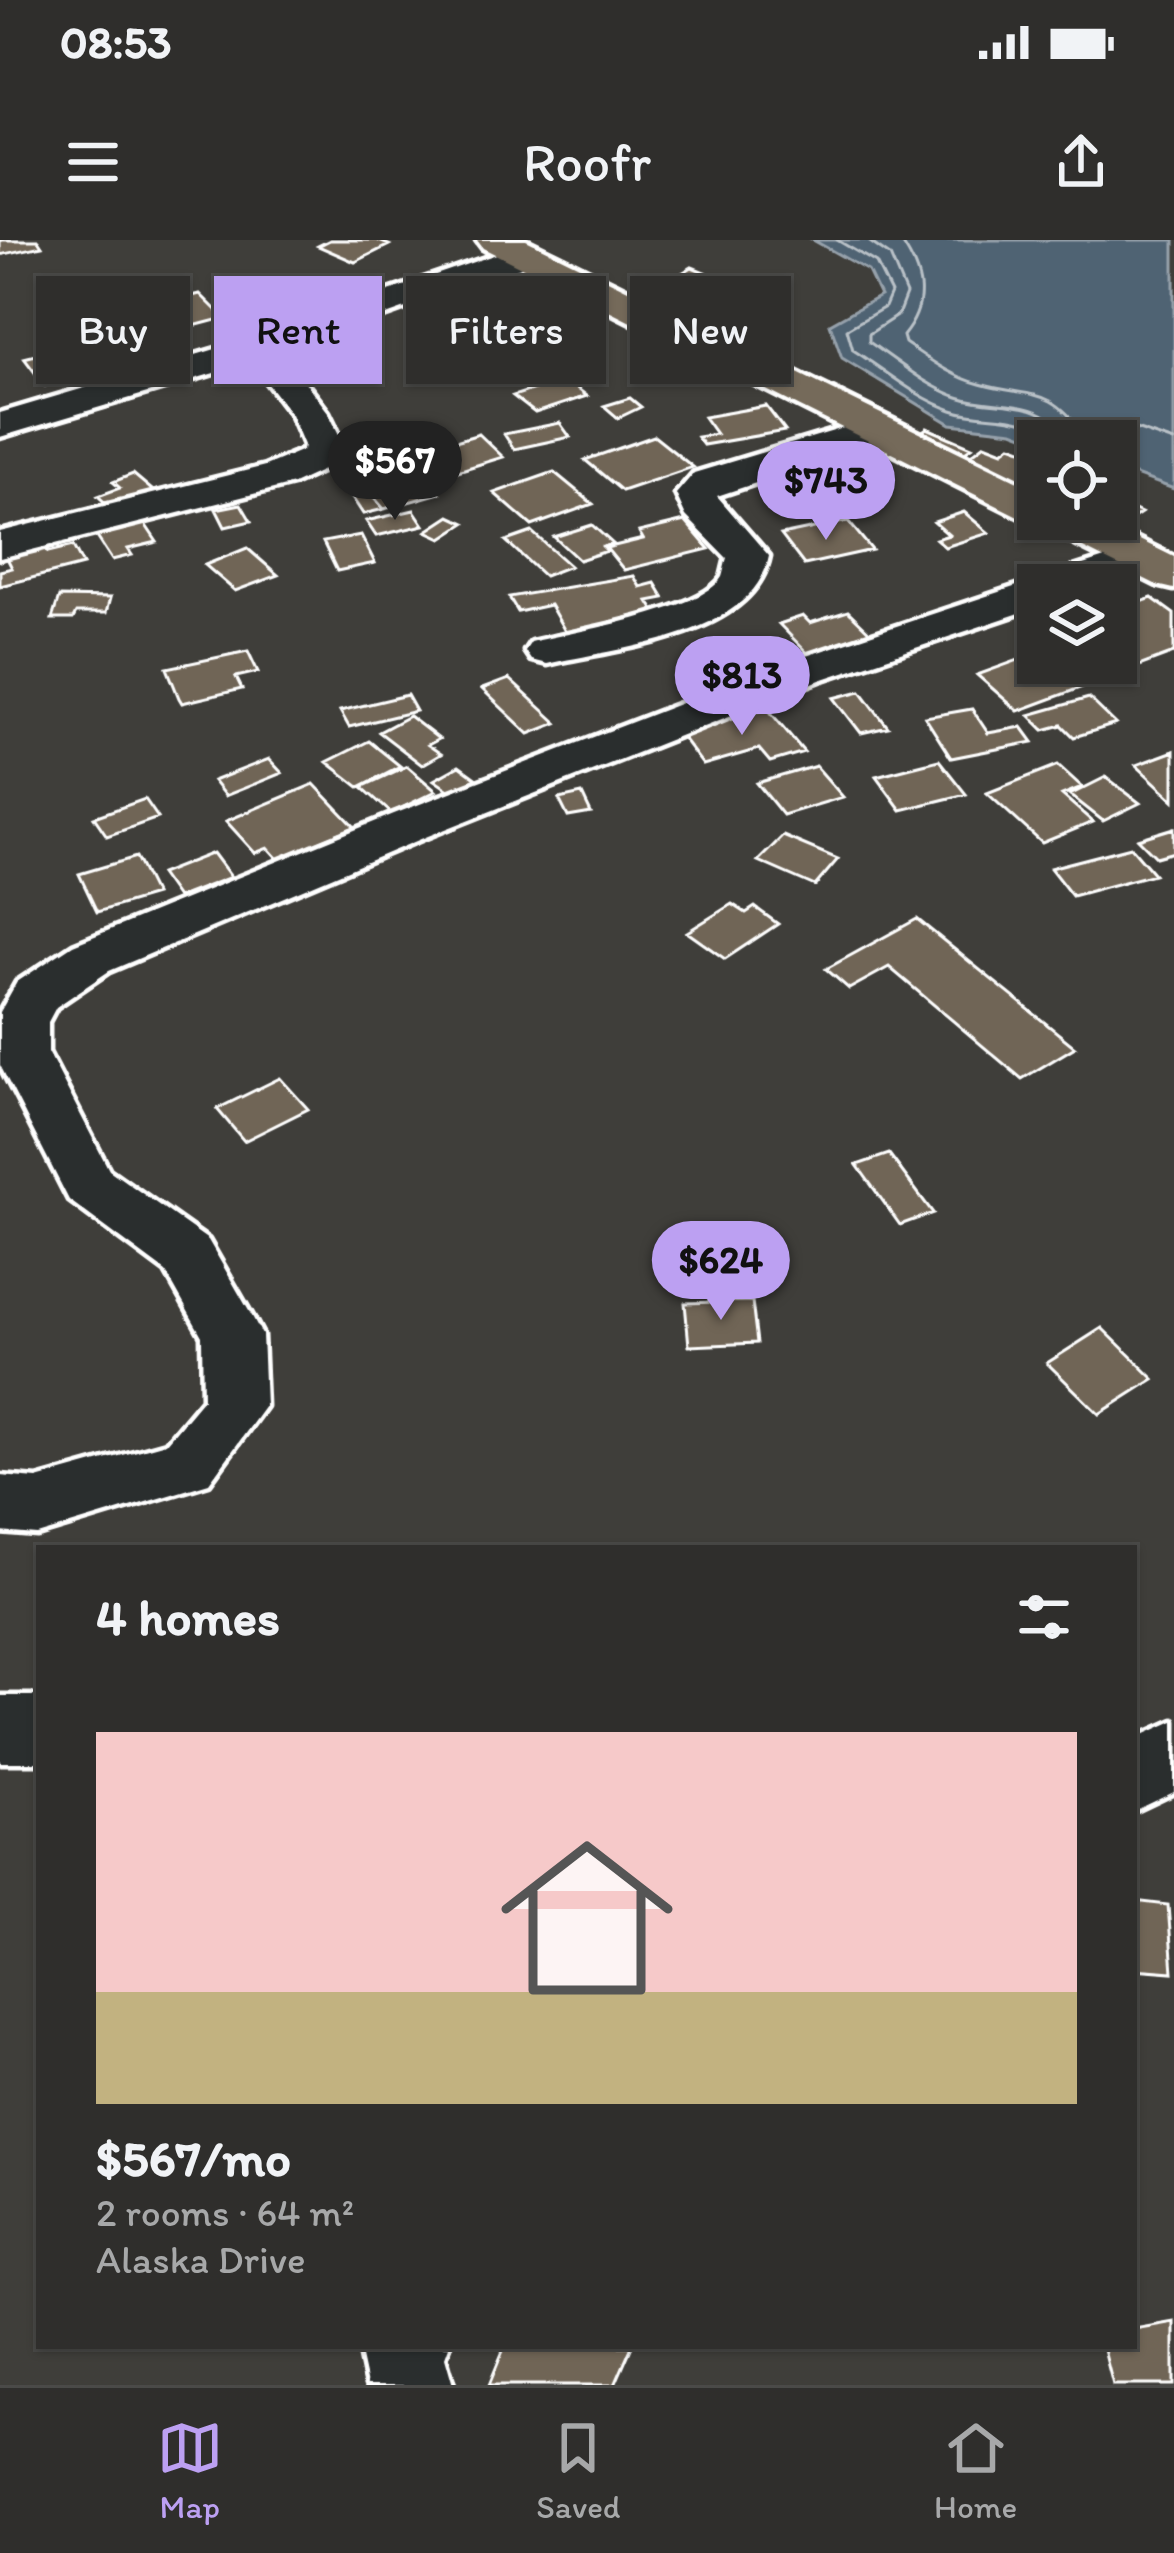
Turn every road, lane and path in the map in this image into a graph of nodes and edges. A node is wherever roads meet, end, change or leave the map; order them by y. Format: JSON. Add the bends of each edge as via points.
{"nodes":[{"id":1,"x":511,"y":247,"type":"edge"},
{"id":2,"x":382,"y":299,"type":"edge"},
{"id":3,"x":214,"y":361,"type":"edge"},
{"id":4,"x":287,"y":384,"type":"edge"},
{"id":5,"x":0,"y":425,"type":"edge"},
{"id":6,"x":880,"y":429,"type":"junction"},
{"id":7,"x":1017,"y":498,"type":"edge"},
{"id":8,"x":1103,"y":540,"type":"edge"},
{"id":9,"x":0,"y":545,"type":"edge"},
{"id":10,"x":1158,"y":567,"type":"edge"},
{"id":11,"x":1017,"y":600,"type":"edge"},
{"id":12,"x":547,"y":651,"type":"dead end"},
{"id":13,"x":0,"y":1504,"type":"edge"},
{"id":14,"x":36,"y":1729,"type":"edge"},
{"id":15,"x":0,"y":1730,"type":"edge"},
{"id":16,"x":1174,"y":1754,"type":"edge"},
{"id":17,"x":1137,"y":1775,"type":"edge"},
{"id":18,"x":405,"y":2349,"type":"edge"},
{"id":19,"x":410,"y":2385,"type":"edge"}],
"edges":[{"from":1,"to":2,"type":"street"},
{"from":1,"to":6,"type":"main road"},
{"from":3,"to":5,"type":"street"},
{"from":4,"to":9,"type":"street","via":[[324,445],[320,458]]},
{"from":6,"to":7,"type":"main road"},
{"from":6,"to":12,"type":"street","via":[[708,482],[696,494],[748,556],[741,582],[726,595],[698,612]]},
{"from":8,"to":10,"type":"main road"},
{"from":11,"to":13,"type":"street","via":[[804,670],[432,816],[91,958],[36,994],[21,1022],[21,1052],[53,1119],[89,1185],[187,1256],[232,1335],[234,1406],[187,1464],[37,1507]]},
{"from":14,"to":15,"type":"street"},
{"from":16,"to":17,"type":"street"},
{"from":18,"to":19,"type":"street"}]}
